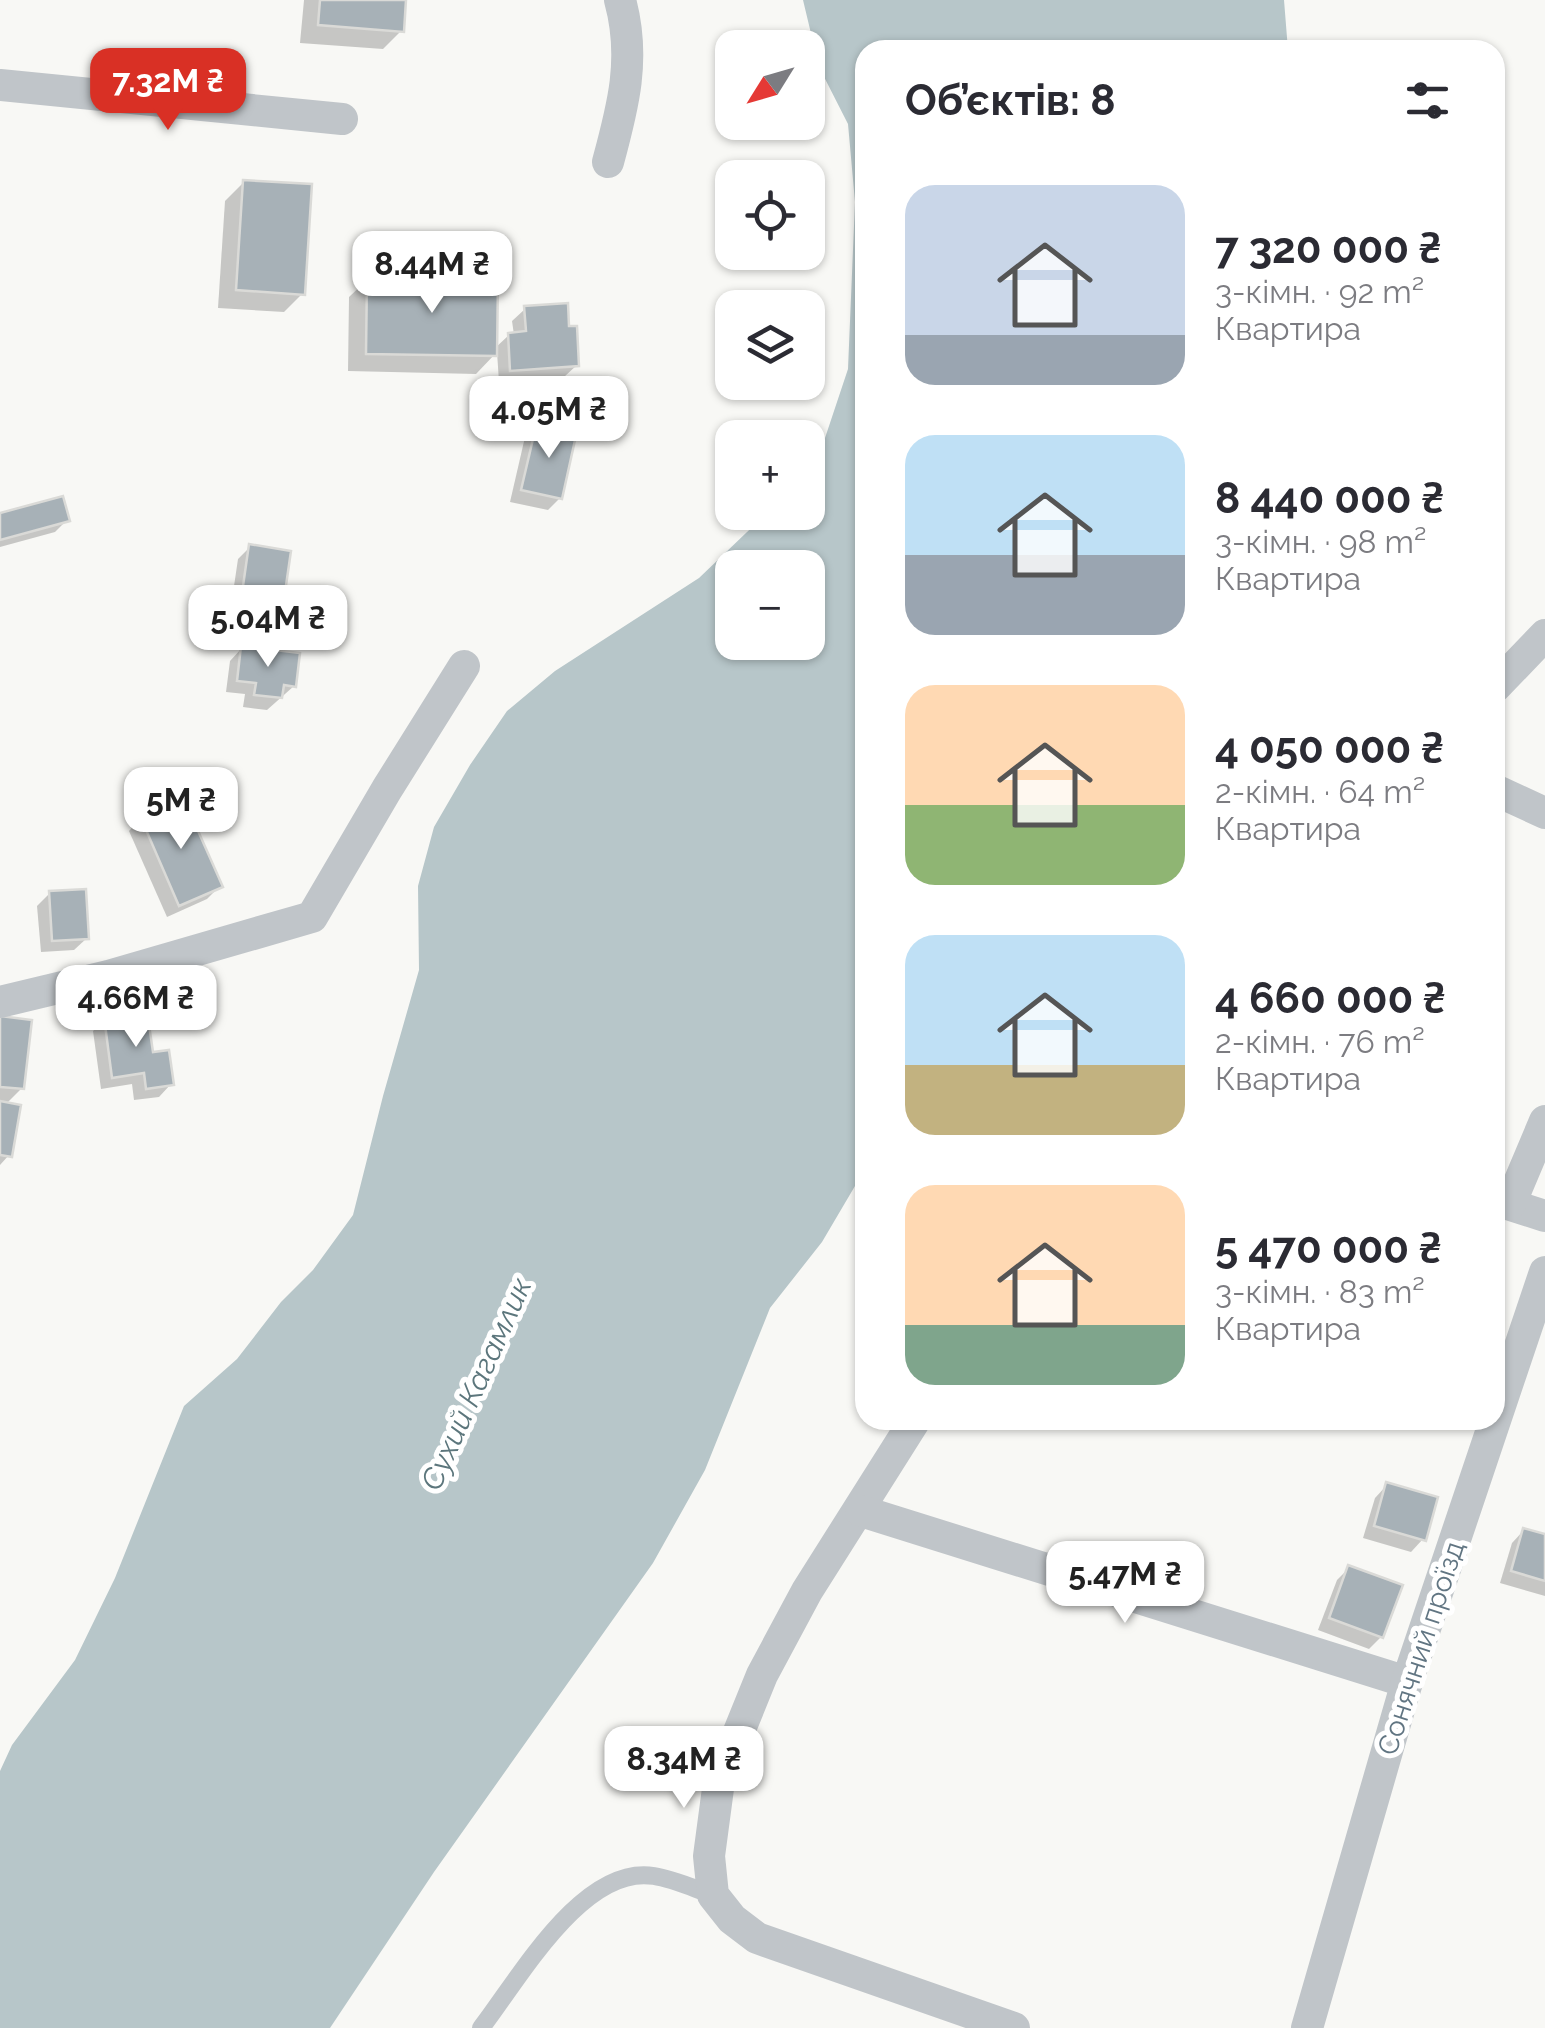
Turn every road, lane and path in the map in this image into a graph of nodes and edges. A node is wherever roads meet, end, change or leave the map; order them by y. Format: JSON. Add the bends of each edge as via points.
{"nodes":[{"id":1,"x":620,"y":0,"type":"edge"},
{"id":2,"x":0,"y":85,"type":"edge"},
{"id":3,"x":342,"y":119,"type":"dead end"},
{"id":4,"x":608,"y":162,"type":"dead end"},
{"id":5,"x":1545,"y":635,"type":"edge"},
{"id":6,"x":464,"y":666,"type":"dead end"},
{"id":7,"x":1505,"y":677,"type":"edge"},
{"id":8,"x":1505,"y":795,"type":"edge"},
{"id":9,"x":1545,"y":813,"type":"edge"},
{"id":10,"x":0,"y":1002,"type":"edge"},
{"id":11,"x":1545,"y":1121,"type":"edge"},
{"id":12,"x":1505,"y":1196,"type":"edge"},
{"id":13,"x":1505,"y":1203,"type":"edge"},
{"id":14,"x":1545,"y":1216,"type":"edge"},
{"id":15,"x":1545,"y":1272,"type":"edge"},
{"id":16,"x":1505,"y":1392,"type":"edge"},
{"id":17,"x":909,"y":1430,"type":"edge"},
{"id":18,"x":1492,"y":1430,"type":"edge"},
{"id":19,"x":860,"y":1510,"type":"junction"},
{"id":20,"x":1408,"y":1682,"type":"junction"},
{"id":21,"x":713,"y":1896,"type":"junction"},
{"id":22,"x":481,"y":2028,"type":"edge"},
{"id":23,"x":1014,"y":2028,"type":"edge"},
{"id":24,"x":1307,"y":2028,"type":"edge"}],
"edges":[{"from":1,"to":4,"type":"street","via":[[627,91]]},
{"from":2,"to":3,"type":"street"},
{"from":5,"to":7,"type":"street"},
{"from":6,"to":10,"type":"street","via":[[312,917]]},
{"from":8,"to":9,"type":"street"},
{"from":11,"to":12,"type":"street"},
{"from":13,"to":14,"type":"street"},
{"from":15,"to":16,"type":"street","name":"Сонячний проїзд"},
{"from":17,"to":19,"type":"street"},
{"from":18,"to":20,"type":"street","name":"Сонячний проїзд"},
{"from":19,"to":20,"type":"street"},
{"from":19,"to":21,"type":"street","via":[[762,1674],[719,1781],[709,1856]]},
{"from":20,"to":24,"type":"street","name":"Сонячний проїзд"},
{"from":21,"to":22,"type":"lane","via":[[653,1875],[618,1878],[569,1912]]},
{"from":21,"to":23,"type":"street","via":[[757,1938]]}]}
